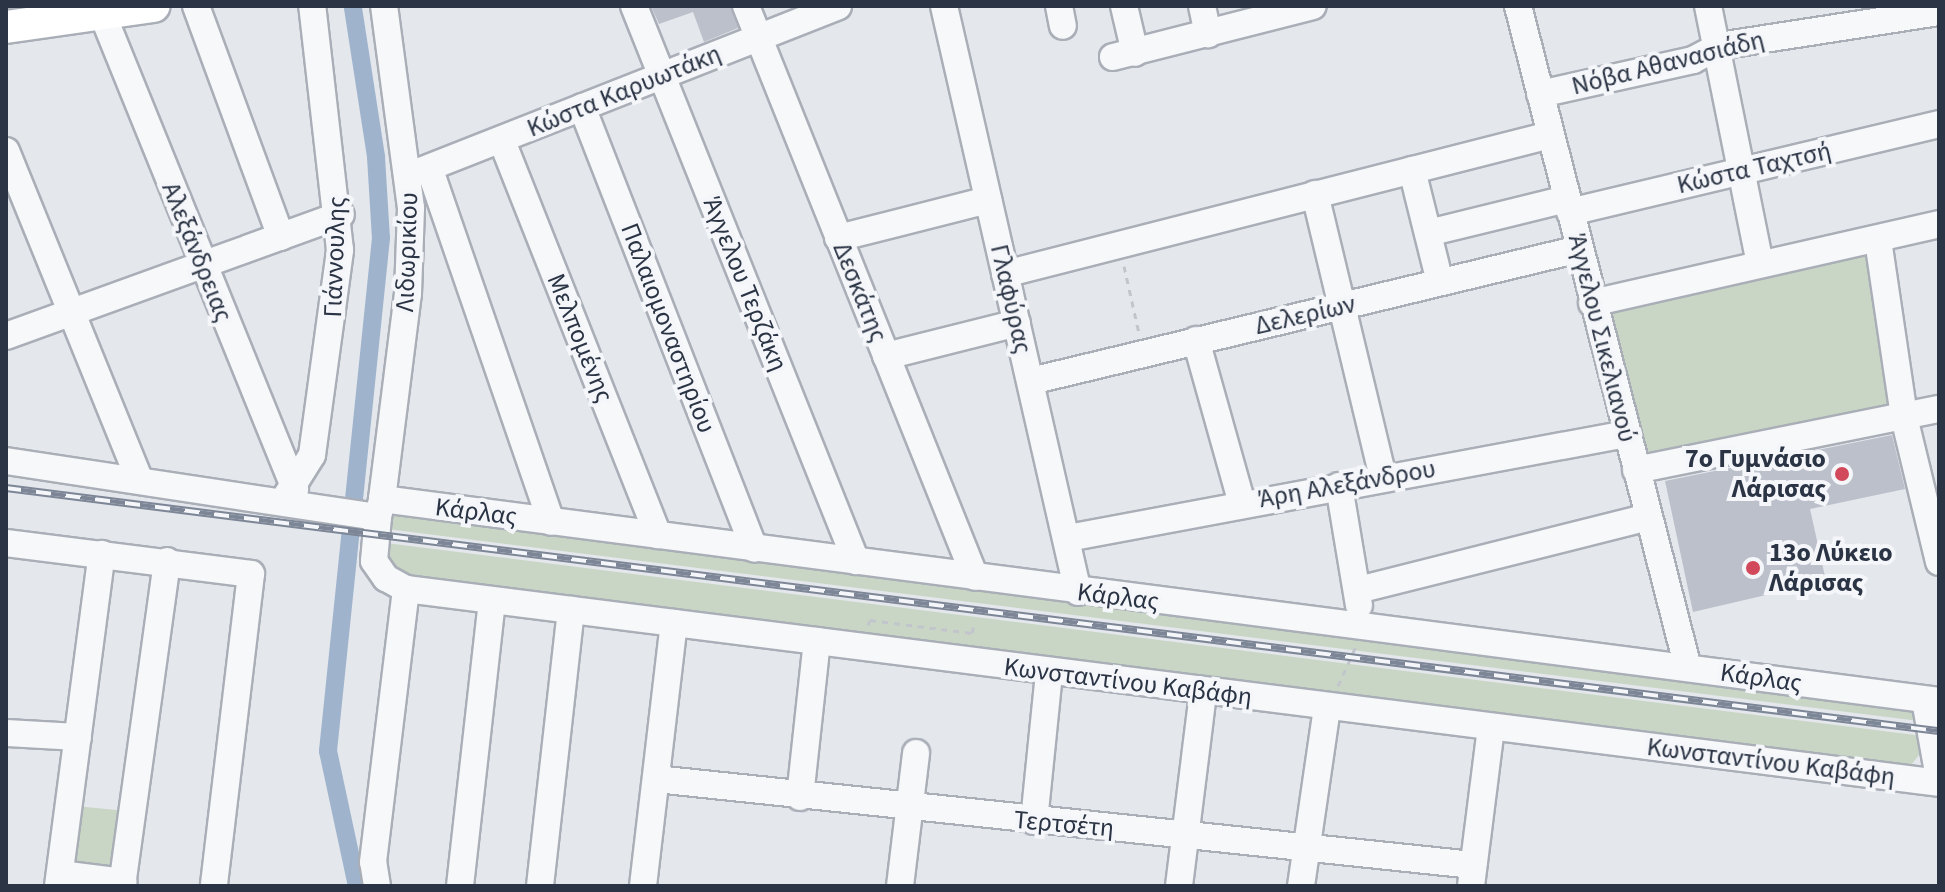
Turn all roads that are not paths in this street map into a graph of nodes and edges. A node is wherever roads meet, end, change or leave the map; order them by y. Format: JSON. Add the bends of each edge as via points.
{"nodes":[{"id":1,"x":154,"y":6,"type":"edge"},
{"id":2,"x":196,"y":6,"type":"edge"},
{"id":3,"x":312,"y":6,"type":"edge"},
{"id":4,"x":384,"y":6,"type":"edge"},
{"id":5,"x":634,"y":6,"type":"edge"},
{"id":6,"x":746,"y":6,"type":"edge"},
{"id":7,"x":838,"y":6,"type":"edge"},
{"id":8,"x":944,"y":6,"type":"edge"},
{"id":9,"x":1124,"y":6,"type":"edge"},
{"id":10,"x":1202,"y":6,"type":"edge"},
{"id":11,"x":1313,"y":6,"type":"edge"},
{"id":12,"x":1518,"y":6,"type":"edge"},
{"id":13,"x":1708,"y":6,"type":"edge"},
{"id":14,"x":96,"y":11,"type":"edge"},
{"id":15,"x":1939,"y":12,"type":"edge"},
{"id":16,"x":6,"y":27,"type":"edge"},
{"id":17,"x":1208,"y":34,"type":"junction"},
{"id":18,"x":758,"y":37,"type":"junction"},
{"id":19,"x":1719,"y":46,"type":"junction"},
{"id":20,"x":661,"y":75,"type":"junction"},
{"id":21,"x":1540,"y":94,"type":"junction"},
{"id":22,"x":582,"y":107,"type":"junction"},
{"id":23,"x":1939,"y":124,"type":"edge"},
{"id":24,"x":1550,"y":135,"type":"junction"},
{"id":25,"x":502,"y":141,"type":"junction"},
{"id":26,"x":6,"y":151,"type":"edge"},
{"id":27,"x":1412,"y":170,"type":"junction"},
{"id":28,"x":1742,"y":171,"type":"junction"},
{"id":29,"x":420,"y":172,"type":"junction"},
{"id":30,"x":14,"y":192,"type":"edge"},
{"id":31,"x":1315,"y":194,"type":"junction"},
{"id":32,"x":988,"y":200,"type":"junction"},
{"id":33,"x":1568,"y":206,"type":"junction"},
{"id":34,"x":341,"y":215,"type":"junction"},
{"id":35,"x":1939,"y":224,"type":"edge"},
{"id":36,"x":1428,"y":233,"type":"junction"},
{"id":37,"x":281,"y":237,"type":"junction"},
{"id":38,"x":838,"y":238,"type":"junction"},
{"id":39,"x":1878,"y":240,"type":"junction"},
{"id":40,"x":1579,"y":249,"type":"junction"},
{"id":41,"x":1760,"y":264,"type":"junction"},
{"id":42,"x":201,"y":265,"type":"junction"},
{"id":43,"x":1005,"y":274,"type":"junction"},
{"id":44,"x":1440,"y":282,"type":"junction"},
{"id":45,"x":1592,"y":303,"type":"junction"},
{"id":46,"x":1342,"y":306,"type":"junction"},
{"id":47,"x":70,"y":312,"type":"junction"},
{"id":48,"x":1017,"y":323,"type":"junction"},
{"id":49,"x":6,"y":336,"type":"edge"},
{"id":50,"x":1196,"y":340,"type":"junction"},
{"id":51,"x":886,"y":356,"type":"junction"},
{"id":52,"x":1031,"y":381,"type":"junction"},
{"id":53,"x":1939,"y":409,"type":"edge"},
{"id":54,"x":1904,"y":417,"type":"junction"},
{"id":55,"x":1626,"y":434,"type":"junction"},
{"id":56,"x":6,"y":461,"type":"edge"},
{"id":57,"x":1636,"y":470,"type":"junction"},
{"id":58,"x":1383,"y":477,"type":"junction"},
{"id":59,"x":139,"y":479,"type":"junction"},
{"id":60,"x":1339,"y":486,"type":"junction"},
{"id":61,"x":297,"y":498,"type":"junction"},
{"id":62,"x":1242,"y":504,"type":"junction"},
{"id":63,"x":377,"y":510,"type":"junction"},
{"id":64,"x":1648,"y":517,"type":"junction"},
{"id":65,"x":551,"y":522,"type":"junction"},
{"id":66,"x":658,"y":535,"type":"junction"},
{"id":67,"x":1068,"y":538,"type":"junction"},
{"id":68,"x":6,"y":543,"type":"edge"},
{"id":69,"x":754,"y":549,"type":"junction"},
{"id":70,"x":102,"y":554,"type":"junction"},
{"id":71,"x":167,"y":561,"type":"junction"},
{"id":72,"x":856,"y":561,"type":"junction"},
{"id":73,"x":1939,"y":562,"type":"edge"},
{"id":74,"x":975,"y":577,"type":"junction"},
{"id":75,"x":406,"y":589,"type":"junction"},
{"id":76,"x":1358,"y":590,"type":"junction"},
{"id":77,"x":1078,"y":592,"type":"junction"},
{"id":78,"x":492,"y":601,"type":"junction"},
{"id":79,"x":571,"y":610,"type":"junction"},
{"id":80,"x":674,"y":623,"type":"junction"},
{"id":81,"x":1362,"y":627,"type":"junction"},
{"id":82,"x":817,"y":641,"type":"junction"},
{"id":83,"x":1688,"y":668,"type":"junction"},
{"id":84,"x":1049,"y":673,"type":"junction"},
{"id":85,"x":1203,"y":692,"type":"junction"},
{"id":86,"x":1932,"y":700,"type":"edge"},
{"id":87,"x":1327,"y":707,"type":"junction"},
{"id":88,"x":1491,"y":728,"type":"junction"},
{"id":89,"x":6,"y":733,"type":"edge"},
{"id":90,"x":78,"y":737,"type":"junction"},
{"id":91,"x":916,"y":753,"type":"dead end"},
{"id":92,"x":656,"y":779,"type":"junction"},
{"id":93,"x":1939,"y":780,"type":"edge"},
{"id":94,"x":800,"y":797,"type":"junction"},
{"id":95,"x":909,"y":809,"type":"junction"},
{"id":96,"x":1034,"y":821,"type":"junction"},
{"id":97,"x":1186,"y":835,"type":"junction"},
{"id":98,"x":1308,"y":847,"type":"junction"},
{"id":99,"x":1472,"y":876,"type":"edge"},
{"id":100,"x":59,"y":880,"type":"edge"},
{"id":101,"x":122,"y":884,"type":"edge"},
{"id":102,"x":214,"y":886,"type":"edge"},
{"id":103,"x":377,"y":886,"type":"edge"},
{"id":104,"x":460,"y":886,"type":"edge"},
{"id":105,"x":540,"y":886,"type":"edge"},
{"id":106,"x":643,"y":886,"type":"edge"},
{"id":107,"x":900,"y":886,"type":"edge"},
{"id":108,"x":1179,"y":886,"type":"edge"},
{"id":109,"x":1301,"y":886,"type":"edge"}],
"edges":[{"from":1,"to":14,"type":"main road"},
{"from":2,"to":37,"type":"street"},
{"from":3,"to":34,"type":"street","name":"Γιάννουλης"},
{"from":4,"to":29,"type":"street","name":"Λιδωρικίου"},
{"from":5,"to":20,"type":"street","name":"Άγγελου Τερζάκη"},
{"from":6,"to":18,"type":"street","name":"Δεσκάτης"},
{"from":7,"to":18,"type":"street","name":"Κώστα Καρυωτάκη"},
{"from":8,"to":32,"type":"street","name":"Γλαφύρας"},
{"from":9,"to":17,"type":"street","via":[[1124,55]]},
{"from":10,"to":17,"type":"street"},
{"from":11,"to":17,"type":"street"},
{"from":12,"to":21,"type":"street","name":"Άγγελου Σικελιανού"},
{"from":13,"to":19,"type":"street"},
{"from":14,"to":16,"type":"main road"},
{"from":14,"to":42,"type":"street","name":"Αλεξάνδρειας"},
{"from":15,"to":19,"type":"street","name":"Νόβα Αθανασιάδη"},
{"from":18,"to":20,"type":"street","name":"Κώστα Καρυωτάκη"},
{"from":18,"to":38,"type":"street","name":"Δεσκάτης"},
{"from":19,"to":21,"type":"street","name":"Νόβα Αθανασιάδη","via":[[1693,60]]},
{"from":19,"to":28,"type":"street"},
{"from":20,"to":22,"type":"street","name":"Κώστα Καρυωτάκη"},
{"from":20,"to":72,"type":"street","name":"Άγγελου Τερζάκη"},
{"from":21,"to":24,"type":"street","name":"Άγγελου Σικελιανού"},
{"from":22,"to":25,"type":"street","name":"Κώστα Καρυωτάκη"},
{"from":22,"to":69,"type":"street","name":"Παλαιομοναστηρίου"},
{"from":23,"to":28,"type":"street","name":"Κώστα Ταχτσή"},
{"from":24,"to":27,"type":"street"},
{"from":24,"to":33,"type":"street","name":"Άγγελου Σικελιανού"},
{"from":25,"to":29,"type":"street","name":"Κώστα Καρυωτάκη"},
{"from":25,"to":66,"type":"street","name":"Μελπομένης"},
{"from":26,"to":30,"type":"street"},
{"from":27,"to":31,"type":"street"},
{"from":27,"to":36,"type":"street"},
{"from":28,"to":33,"type":"street","name":"Κώστα Ταχτσή"},
{"from":28,"to":41,"type":"street"},
{"from":29,"to":63,"type":"street","name":"Λιδωρικίου"},
{"from":29,"to":65,"type":"street"},
{"from":30,"to":47,"type":"street"},
{"from":31,"to":43,"type":"street"},
{"from":31,"to":46,"type":"street"},
{"from":32,"to":38,"type":"street"},
{"from":32,"to":43,"type":"street","name":"Γλαφύρας"},
{"from":33,"to":36,"type":"street","name":"Κώστα Ταχτσή"},
{"from":33,"to":40,"type":"street","name":"Άγγελου Σικελιανού"},
{"from":34,"to":37,"type":"street"},
{"from":34,"to":61,"type":"street","name":"Γιάννουλης","via":[[333,331],[315,442]]},
{"from":35,"to":39,"type":"street"},
{"from":36,"to":44,"type":"street"},
{"from":37,"to":42,"type":"street"},
{"from":38,"to":51,"type":"street","name":"Δεσκάτης"},
{"from":39,"to":41,"type":"street"},
{"from":39,"to":54,"type":"street"},
{"from":40,"to":44,"type":"street","name":"Δελερίων"},
{"from":40,"to":45,"type":"street","name":"Άγγελου Σικελιανού"},
{"from":41,"to":45,"type":"street"},
{"from":42,"to":47,"type":"street"},
{"from":42,"to":61,"type":"street","name":"Αλεξάνδρειας"},
{"from":43,"to":48,"type":"street","name":"Γλαφύρας"},
{"from":44,"to":46,"type":"street","name":"Δελερίων"},
{"from":45,"to":55,"type":"street","name":"Άγγελου Σικελιανού"},
{"from":46,"to":50,"type":"street","name":"Δελερίων"},
{"from":46,"to":58,"type":"street"},
{"from":47,"to":49,"type":"street"},
{"from":47,"to":59,"type":"street"},
{"from":48,"to":51,"type":"street"},
{"from":48,"to":52,"type":"street","name":"Γλαφύρας"},
{"from":50,"to":52,"type":"street","name":"Δελερίων"},
{"from":50,"to":62,"type":"street"},
{"from":51,"to":74,"type":"street","name":"Δεσκάτης"},
{"from":52,"to":67,"type":"street","name":"Γλαφύρας"},
{"from":53,"to":54,"type":"street"},
{"from":54,"to":57,"type":"street"},
{"from":54,"to":73,"type":"street"},
{"from":55,"to":57,"type":"street","name":"Άγγελου Σικελιανού"},
{"from":55,"to":58,"type":"street","name":"Άρη Αλεξάνδρου"},
{"from":56,"to":59,"type":"street","name":"Κάρλας"},
{"from":57,"to":64,"type":"street","name":"Άγγελου Σικελιανού"},
{"from":58,"to":60,"type":"street","name":"Άρη Αλεξάνδρου"},
{"from":59,"to":61,"type":"street","name":"Κάρλας"},
{"from":60,"to":62,"type":"street","name":"Άρη Αλεξάνδρου"},
{"from":60,"to":76,"type":"street"},
{"from":61,"to":63,"type":"street","name":"Κάρλας"},
{"from":62,"to":67,"type":"street","name":"Άρη Αλεξάνδρου"},
{"from":63,"to":65,"type":"street","name":"Κάρλας"},
{"from":63,"to":75,"type":"street","via":[[374,561],[386,578]]},
{"from":64,"to":76,"type":"street"},
{"from":64,"to":83,"type":"street","name":"Άγγελου Σικελιανού"},
{"from":65,"to":66,"type":"street","name":"Κάρλας"},
{"from":66,"to":69,"type":"street","name":"Κάρλας"},
{"from":67,"to":77,"type":"street","name":"Γλαφύρας"},
{"from":68,"to":70,"type":"street"},
{"from":69,"to":72,"type":"street","name":"Κάρλας"},
{"from":70,"to":71,"type":"street"},
{"from":70,"to":90,"type":"street"},
{"from":71,"to":101,"type":"street"},
{"from":71,"to":102,"type":"street","via":[[247,571],[253,579]]},
{"from":72,"to":74,"type":"street","name":"Κάρλας"},
{"from":74,"to":77,"type":"street","name":"Κάρλας"},
{"from":75,"to":78,"type":"street","name":"Κωνσταντίνου Καβάφη"},
{"from":75,"to":103,"type":"street","via":[[373,862]]},
{"from":76,"to":81,"type":"street"},
{"from":77,"to":81,"type":"street","name":"Κάρλας"},
{"from":78,"to":79,"type":"street","name":"Κωνσταντίνου Καβάφη"},
{"from":78,"to":104,"type":"street"},
{"from":79,"to":80,"type":"street","name":"Κωνσταντίνου Καβάφη"},
{"from":79,"to":105,"type":"street"},
{"from":80,"to":82,"type":"street","name":"Κωνσταντίνου Καβάφη"},
{"from":80,"to":92,"type":"street"},
{"from":81,"to":83,"type":"street","name":"Κάρλας"},
{"from":82,"to":84,"type":"street","name":"Κωνσταντίνου Καβάφη"},
{"from":82,"to":94,"type":"street"},
{"from":83,"to":86,"type":"street","name":"Κάρλας"},
{"from":84,"to":85,"type":"street","name":"Κωνσταντίνου Καβάφη"},
{"from":84,"to":96,"type":"street"},
{"from":85,"to":87,"type":"street","name":"Κωνσταντίνου Καβάφη"},
{"from":85,"to":97,"type":"street"},
{"from":86,"to":93,"type":"street"},
{"from":87,"to":88,"type":"street","name":"Κωνσταντίνου Καβάφη"},
{"from":87,"to":98,"type":"street"},
{"from":88,"to":93,"type":"street","name":"Κωνσταντίνου Καβάφη"},
{"from":88,"to":99,"type":"street"},
{"from":89,"to":90,"type":"street"},
{"from":90,"to":100,"type":"street"},
{"from":91,"to":95,"type":"street"},
{"from":92,"to":94,"type":"street","name":"Τερτσέτη"},
{"from":92,"to":106,"type":"street"},
{"from":94,"to":95,"type":"street","name":"Τερτσέτη"},
{"from":95,"to":96,"type":"street","name":"Τερτσέτη"},
{"from":95,"to":107,"type":"street"},
{"from":96,"to":97,"type":"street","name":"Τερτσέτη"},
{"from":97,"to":98,"type":"street","name":"Τερτσέτη"},
{"from":97,"to":108,"type":"street"},
{"from":98,"to":99,"type":"street","name":"Τερτσέτη"},
{"from":98,"to":109,"type":"street"},
{"from":100,"to":101,"type":"street"}]}
